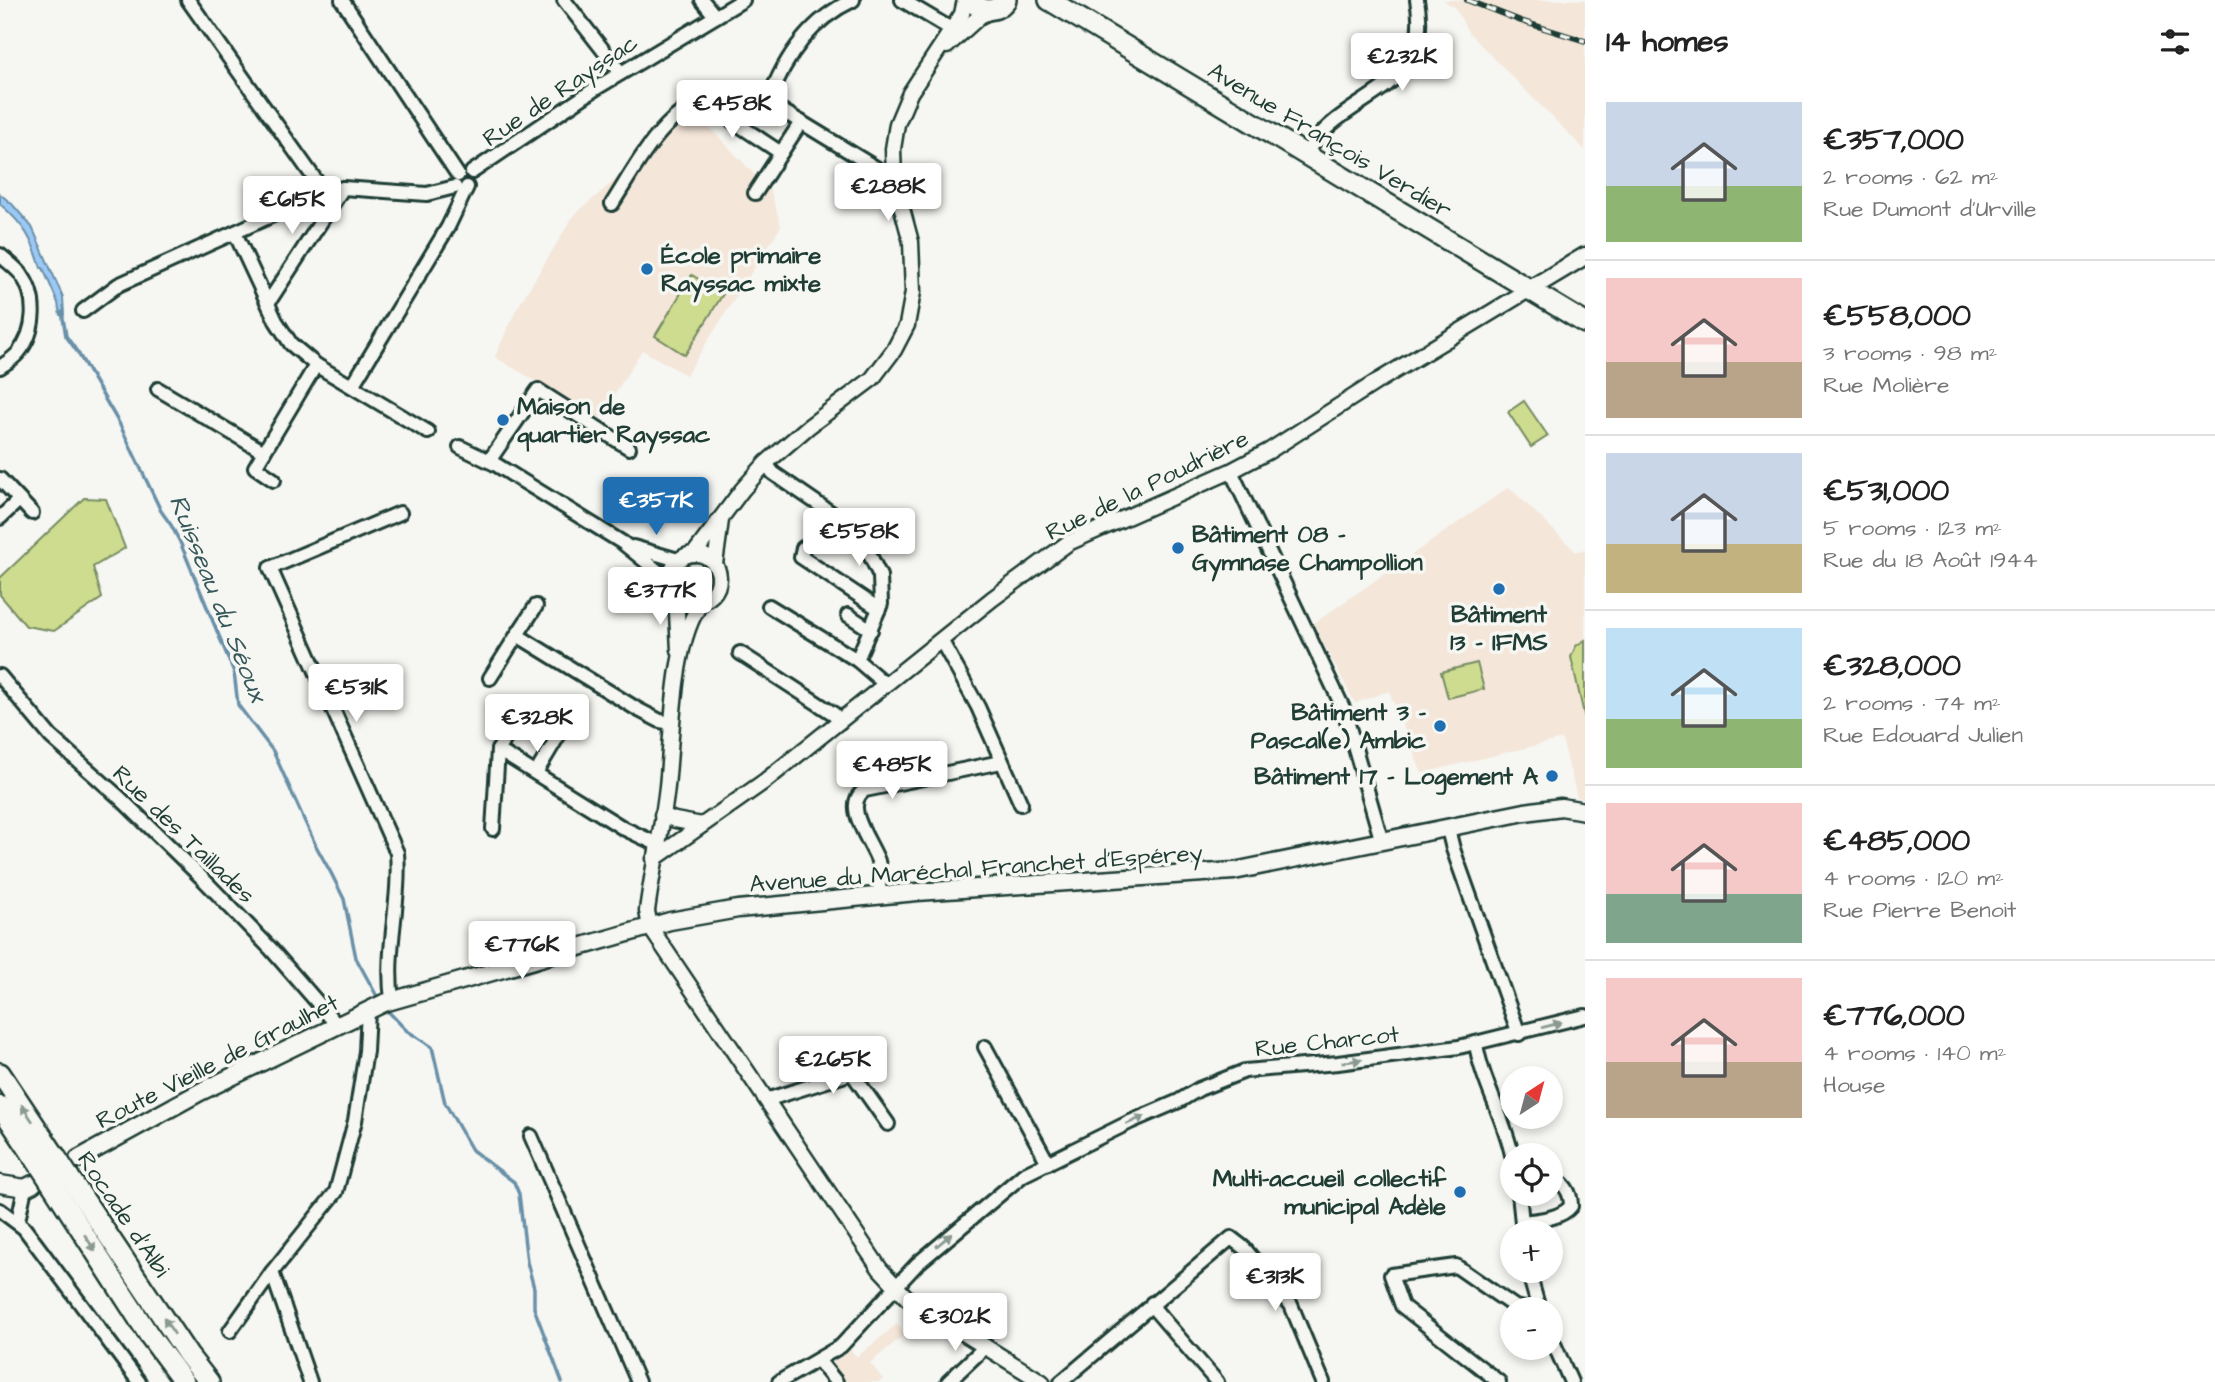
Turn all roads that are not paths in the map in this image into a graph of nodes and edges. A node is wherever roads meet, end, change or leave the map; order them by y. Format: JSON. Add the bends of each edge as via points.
{"nodes":[{"id":1,"x":188,"y":0,"type":"edge"},
{"id":2,"x":342,"y":0,"type":"edge"},
{"id":3,"x":564,"y":0,"type":"edge"},
{"id":4,"x":702,"y":0,"type":"edge"},
{"id":5,"x":743,"y":0,"type":"edge"},
{"id":6,"x":853,"y":0,"type":"edge"},
{"id":7,"x":902,"y":0,"type":"edge"},
{"id":8,"x":965,"y":0,"type":"edge"},
{"id":9,"x":971,"y":0,"type":"edge"},
{"id":10,"x":1049,"y":0,"type":"edge"},
{"id":11,"x":1417,"y":0,"type":"edge"},
{"id":12,"x":1000,"y":5,"type":"edge"},
{"id":13,"x":715,"y":16,"type":"junction"},
{"id":14,"x":951,"y":29,"type":"junction"},
{"id":15,"x":935,"y":55,"type":"junction"},
{"id":16,"x":621,"y":73,"type":"junction"},
{"id":17,"x":701,"y":100,"type":"junction"},
{"id":18,"x":768,"y":102,"type":"junction"},
{"id":19,"x":801,"y":122,"type":"junction"},
{"id":20,"x":781,"y":152,"type":"junction"},
{"id":21,"x":1306,"y":154,"type":"junction"},
{"id":22,"x":894,"y":179,"type":"junction"},
{"id":23,"x":460,"y":183,"type":"junction"},
{"id":24,"x":343,"y":188,"type":"junction"},
{"id":25,"x":324,"y":192,"type":"junction"},
{"id":26,"x":755,"y":194,"type":"dead end"},
{"id":27,"x":612,"y":204,"type":"dead end"},
{"id":28,"x":235,"y":233,"type":"junction"},
{"id":29,"x":0,"y":255,"type":"edge"},
{"id":30,"x":1585,"y":256,"type":"edge"},
{"id":31,"x":1530,"y":289,"type":"junction"},
{"id":32,"x":268,"y":303,"type":"junction"},
{"id":33,"x":83,"y":311,"type":"dead end"},
{"id":34,"x":1585,"y":323,"type":"edge"},
{"id":35,"x":316,"y":365,"type":"junction"},
{"id":36,"x":0,"y":367,"type":"edge"},
{"id":37,"x":352,"y":386,"type":"junction"},
{"id":38,"x":158,"y":389,"type":"dead end"},
{"id":39,"x":428,"y":432,"type":"dead end"},
{"id":40,"x":460,"y":447,"type":"dead end"},
{"id":41,"x":629,"y":448,"type":"dead end"},
{"id":42,"x":264,"y":452,"type":"junction"},
{"id":43,"x":489,"y":461,"type":"junction"},
{"id":44,"x":766,"y":463,"type":"junction"},
{"id":45,"x":1231,"y":471,"type":"junction"},
{"id":46,"x":0,"y":479,"type":"edge"},
{"id":47,"x":274,"y":480,"type":"dead end"},
{"id":48,"x":19,"y":500,"type":"junction"},
{"id":49,"x":32,"y":513,"type":"dead end"},
{"id":50,"x":400,"y":513,"type":"dead end"},
{"id":51,"x":0,"y":518,"type":"edge"},
{"id":52,"x":722,"y":520,"type":"junction"},
{"id":53,"x":623,"y":544,"type":"junction"},
{"id":54,"x":803,"y":548,"type":"dead end"},
{"id":55,"x":694,"y":554,"type":"junction"},
{"id":56,"x":678,"y":560,"type":"junction"},
{"id":57,"x":715,"y":564,"type":"junction"},
{"id":58,"x":673,"y":589,"type":"junction"},
{"id":59,"x":702,"y":602,"type":"junction"},
{"id":60,"x":536,"y":606,"type":"dead end"},
{"id":61,"x":769,"y":606,"type":"dead end"},
{"id":62,"x":879,"y":609,"type":"junction"},
{"id":63,"x":848,"y":615,"type":"dead end"},
{"id":64,"x":871,"y":630,"type":"junction"},
{"id":65,"x":517,"y":635,"type":"junction"},
{"id":66,"x":942,"y":640,"type":"junction"},
{"id":67,"x":740,"y":653,"type":"dead end"},
{"id":68,"x":857,"y":660,"type":"junction"},
{"id":69,"x":679,"y":662,"type":"junction"},
{"id":70,"x":0,"y":676,"type":"edge"},
{"id":71,"x":490,"y":678,"type":"dead end"},
{"id":72,"x":885,"y":684,"type":"junction"},
{"id":73,"x":525,"y":708,"type":"dead end"},
{"id":74,"x":840,"y":722,"type":"junction"},
{"id":75,"x":672,"y":723,"type":"junction"},
{"id":76,"x":561,"y":731,"type":"dead end"},
{"id":77,"x":498,"y":750,"type":"junction"},
{"id":78,"x":1001,"y":762,"type":"junction"},
{"id":79,"x":536,"y":773,"type":"junction"},
{"id":80,"x":1021,"y":804,"type":"dead end"},
{"id":81,"x":1585,"y":811,"type":"edge"},
{"id":82,"x":662,"y":815,"type":"junction"},
{"id":83,"x":702,"y":825,"type":"junction"},
{"id":84,"x":494,"y":829,"type":"dead end"},
{"id":85,"x":1448,"y":829,"type":"junction"},
{"id":86,"x":1382,"y":842,"type":"junction"},
{"id":87,"x":657,"y":844,"type":"junction"},
{"id":88,"x":654,"y":859,"type":"junction"},
{"id":89,"x":879,"y":896,"type":"junction"},
{"id":90,"x":650,"y":927,"type":"junction"},
{"id":91,"x":380,"y":1004,"type":"junction"},
{"id":92,"x":1585,"y":1016,"type":"edge"},
{"id":93,"x":337,"y":1024,"type":"junction"},
{"id":94,"x":1519,"y":1034,"type":"junction"},
{"id":95,"x":1476,"y":1044,"type":"junction"},
{"id":96,"x":985,"y":1047,"type":"dead end"},
{"id":97,"x":0,"y":1073,"type":"edge"},
{"id":98,"x":766,"y":1100,"type":"junction"},
{"id":99,"x":0,"y":1105,"type":"edge"},
{"id":100,"x":888,"y":1124,"type":"dead end"},
{"id":101,"x":531,"y":1136,"type":"dead end"},
{"id":102,"x":1510,"y":1143,"type":"edge"},
{"id":103,"x":46,"y":1158,"type":"junction"},
{"id":104,"x":78,"y":1159,"type":"dead end"},
{"id":105,"x":1048,"y":1163,"type":"junction"},
{"id":106,"x":61,"y":1182,"type":"junction"},
{"id":107,"x":1563,"y":1183,"type":"edge"},
{"id":108,"x":1,"y":1184,"type":"edge"},
{"id":109,"x":29,"y":1186,"type":"joint"},
{"id":110,"x":0,"y":1210,"type":"edge"},
{"id":111,"x":1544,"y":1220,"type":"edge"},
{"id":112,"x":18,"y":1221,"type":"junction"},
{"id":113,"x":272,"y":1272,"type":"junction"},
{"id":114,"x":895,"y":1287,"type":"junction"},
{"id":115,"x":1501,"y":1297,"type":"edge"},
{"id":116,"x":1152,"y":1303,"type":"junction"},
{"id":117,"x":230,"y":1331,"type":"dead end"},
{"id":118,"x":986,"y":1346,"type":"junction"},
{"id":119,"x":1561,"y":1360,"type":"edge"},
{"id":120,"x":818,"y":1361,"type":"junction"},
{"id":121,"x":139,"y":1382,"type":"edge"},
{"id":122,"x":184,"y":1382,"type":"edge"},
{"id":123,"x":209,"y":1382,"type":"edge"},
{"id":124,"x":310,"y":1382,"type":"edge"},
{"id":125,"x":638,"y":1382,"type":"edge"},
{"id":126,"x":779,"y":1382,"type":"edge"},
{"id":127,"x":836,"y":1382,"type":"edge"},
{"id":128,"x":948,"y":1382,"type":"edge"},
{"id":129,"x":1042,"y":1382,"type":"edge"},
{"id":130,"x":1061,"y":1382,"type":"edge"},
{"id":131,"x":1217,"y":1382,"type":"edge"},
{"id":132,"x":1323,"y":1382,"type":"edge"},
{"id":133,"x":1499,"y":1382,"type":"edge"},
{"id":134,"x":1571,"y":1382,"type":"edge"}],
"edges":[{"from":1,"to":25,"type":"street"},
{"from":2,"to":23,"type":"street"},
{"from":3,"to":16,"type":"street"},
{"from":4,"to":13,"type":"street"},
{"from":5,"to":13,"type":"street","name":"Rue de Rayssac"},
{"from":6,"to":18,"type":"street","via":[[810,28],[782,66]]},
{"from":7,"to":14,"type":"street"},
{"from":8,"to":14,"type":"street"},
{"from":9,"to":12,"type":"main road","via":[[979,8]]},
{"from":10,"to":21,"type":"main road","name":"Avenue François Verdier"},
{"from":11,"to":21,"type":"street","via":[[1419,28],[1411,61],[1313,142]]},
{"from":12,"to":15,"type":"street"},
{"from":13,"to":16,"type":"street","name":"Rue de Rayssac"},
{"from":14,"to":15,"type":"street"},
{"from":15,"to":22,"type":"street","via":[[910,93],[897,124]]},
{"from":16,"to":23,"type":"street","name":"Rue de Rayssac","via":[[466,172]]},
{"from":17,"to":18,"type":"street","via":[[732,94]]},
{"from":17,"to":20,"type":"street"},
{"from":17,"to":27,"type":"street","via":[[668,124]]},
{"from":18,"to":19,"type":"street"},
{"from":19,"to":20,"type":"street"},
{"from":19,"to":22,"type":"street"},
{"from":20,"to":26,"type":"street"},
{"from":21,"to":31,"type":"main road","name":"Avenue François Verdier"},
{"from":22,"to":44,"type":"street","via":[[911,242],[913,292],[907,325],[872,379]]},
{"from":23,"to":24,"type":"street","via":[[428,194]]},
{"from":23,"to":37,"type":"street","via":[[448,227]]},
{"from":24,"to":25,"type":"street"},
{"from":24,"to":32,"type":"street"},
{"from":25,"to":28,"type":"street"},
{"from":28,"to":32,"type":"street"},
{"from":28,"to":33,"type":"street","via":[[118,285]]},
{"from":29,"to":36,"type":"street","via":[[21,275],[33,308],[27,340],[17,355]]},
{"from":30,"to":31,"type":"main road"},
{"from":31,"to":34,"type":"main road","name":"Avenue François Verdier"},
{"from":31,"to":45,"type":"street","name":"Rue de la Poudrière"},
{"from":32,"to":35,"type":"street","via":[[291,344]]},
{"from":35,"to":37,"type":"street"},
{"from":35,"to":42,"type":"street"},
{"from":37,"to":39,"type":"street"},
{"from":38,"to":42,"type":"street"},
{"from":40,"to":43,"type":"street"},
{"from":41,"to":43,"type":"street","via":[[538,390]]},
{"from":42,"to":47,"type":"street","via":[[255,467]]},
{"from":43,"to":53,"type":"street"},
{"from":44,"to":52,"type":"street"},
{"from":44,"to":62,"type":"street","via":[[773,474],[859,532],[880,576]]},
{"from":45,"to":66,"type":"street","name":"Rue de la Poudrière","via":[[1068,543]]},
{"from":45,"to":86,"type":"street","via":[[1344,710]]},
{"from":46,"to":48,"type":"street"},
{"from":48,"to":49,"type":"street"},
{"from":48,"to":51,"type":"street"},
{"from":50,"to":91,"type":"street","via":[[270,568],[397,853],[392,955]]},
{"from":52,"to":55,"type":"street"},
{"from":52,"to":57,"type":"street"},
{"from":53,"to":56,"type":"street"},
{"from":53,"to":58,"type":"street"},
{"from":54,"to":62,"type":"street","via":[[801,556]]},
{"from":55,"to":56,"type":"street"},
{"from":55,"to":57,"type":"street"},
{"from":56,"to":58,"type":"street","via":[[671,570]]},
{"from":57,"to":59,"type":"street","via":[[718,586]]},
{"from":58,"to":59,"type":"street","via":[[688,602]]},
{"from":58,"to":69,"type":"street"},
{"from":59,"to":69,"type":"street"},
{"from":60,"to":65,"type":"street"},
{"from":61,"to":68,"type":"street"},
{"from":62,"to":64,"type":"street"},
{"from":63,"to":64,"type":"street"},
{"from":64,"to":68,"type":"street"},
{"from":65,"to":71,"type":"street"},
{"from":65,"to":75,"type":"street","via":[[637,709]]},
{"from":66,"to":72,"type":"street","name":"Rue de la Poudrière"},
{"from":66,"to":78,"type":"street"},
{"from":67,"to":74,"type":"street"},
{"from":68,"to":72,"type":"street"},
{"from":69,"to":75,"type":"street"},
{"from":70,"to":93,"type":"street","name":"Rue des Taillades","via":[[51,737],[204,880]]},
{"from":72,"to":74,"type":"street","name":"Rue de la Poudrière"},
{"from":73,"to":77,"type":"street"},
{"from":74,"to":83,"type":"street","name":"Rue de la Poudrière"},
{"from":75,"to":82,"type":"street"},
{"from":76,"to":79,"type":"street"},
{"from":77,"to":79,"type":"street"},
{"from":77,"to":84,"type":"street"},
{"from":78,"to":80,"type":"street"},
{"from":78,"to":89,"type":"street","via":[[858,794],[857,816],[879,865]]},
{"from":79,"to":87,"type":"street"},
{"from":81,"to":85,"type":"main road","name":"Avenue du Maréchal Franchet d'Espérey","via":[[1560,807]]},
{"from":82,"to":83,"type":"street"},
{"from":82,"to":87,"type":"street"},
{"from":83,"to":88,"type":"street","name":"Rue de la Poudrière"},
{"from":85,"to":86,"type":"main road","name":"Avenue du Maréchal Franchet d'Espérey"},
{"from":85,"to":94,"type":"street"},
{"from":86,"to":89,"type":"main road","name":"Avenue du Maréchal Franchet d'Espérey","via":[[1234,871]]},
{"from":87,"to":88,"type":"street"},
{"from":88,"to":90,"type":"street","via":[[647,911]]},
{"from":89,"to":90,"type":"main road","name":"Avenue du Maréchal Franchet d'Espérey","via":[[738,909]]},
{"from":90,"to":91,"type":"main road","name":"Avenue du Maréchal Franchet d'Espérey"},
{"from":90,"to":98,"type":"street"},
{"from":91,"to":93,"type":"main road","name":"Route Vieille de Graulhet"},
{"from":91,"to":113,"type":"street","via":[[336,1192]]},
{"from":94,"to":92,"type":"street","name":"Rue Charcot","one_way":true},
{"from":93,"to":104,"type":"main road","name":"Route Vieille de Graulhet"},
{"from":94,"to":95,"type":"street","name":"Rue Charcot"},
{"from":95,"to":102,"type":"street"},
{"from":105,"to":95,"type":"street","name":"Rue Charcot","one_way":true,"via":[[1245,1071]]},
{"from":96,"to":105,"type":"street"},
{"from":103,"to":97,"type":"main road","name":"Rocade d'Albi","one_way":true},
{"from":98,"to":100,"type":"street","via":[[852,1073]]},
{"from":98,"to":114,"type":"street"},
{"from":99,"to":103,"type":"main road","name":"Rocade d'Albi"},
{"from":101,"to":125,"type":"street"},
{"from":103,"to":106,"type":"main road","name":"Rocade d'Albi","bridge":true},
{"from":114,"to":105,"type":"street","name":"Rue Charcot","one_way":true,"via":[[1023,1175]]},
{"from":106,"to":122,"type":"main road","name":"Rocade d'Albi","one_way":true,"via":[[149,1335]]},
{"from":123,"to":106,"type":"main road","name":"Rocade d'Albi","one_way":true},
{"from":107,"to":111,"type":"street","via":[[1571,1206]]},
{"from":108,"to":109,"type":"main road"},
{"from":109,"to":112,"type":"street"},
{"from":110,"to":112,"type":"street"},
{"from":112,"to":121,"type":"street"},
{"from":113,"to":117,"type":"street"},
{"from":113,"to":124,"type":"street"},
{"from":114,"to":118,"type":"street"},
{"from":114,"to":120,"type":"street","name":"Rue Charcot","via":[[841,1346]]},
{"from":115,"to":133,"type":"street","via":[[1456,1266],[1391,1275],[1402,1306]]},
{"from":116,"to":130,"type":"street"},
{"from":116,"to":131,"type":"street"},
{"from":116,"to":132,"type":"street","via":[[1231,1238],[1291,1305]]},
{"from":118,"to":128,"type":"street"},
{"from":118,"to":129,"type":"street"},
{"from":119,"to":134,"type":"street"},
{"from":120,"to":126,"type":"street","name":"Rue Charcot"},
{"from":120,"to":127,"type":"street"}]}
